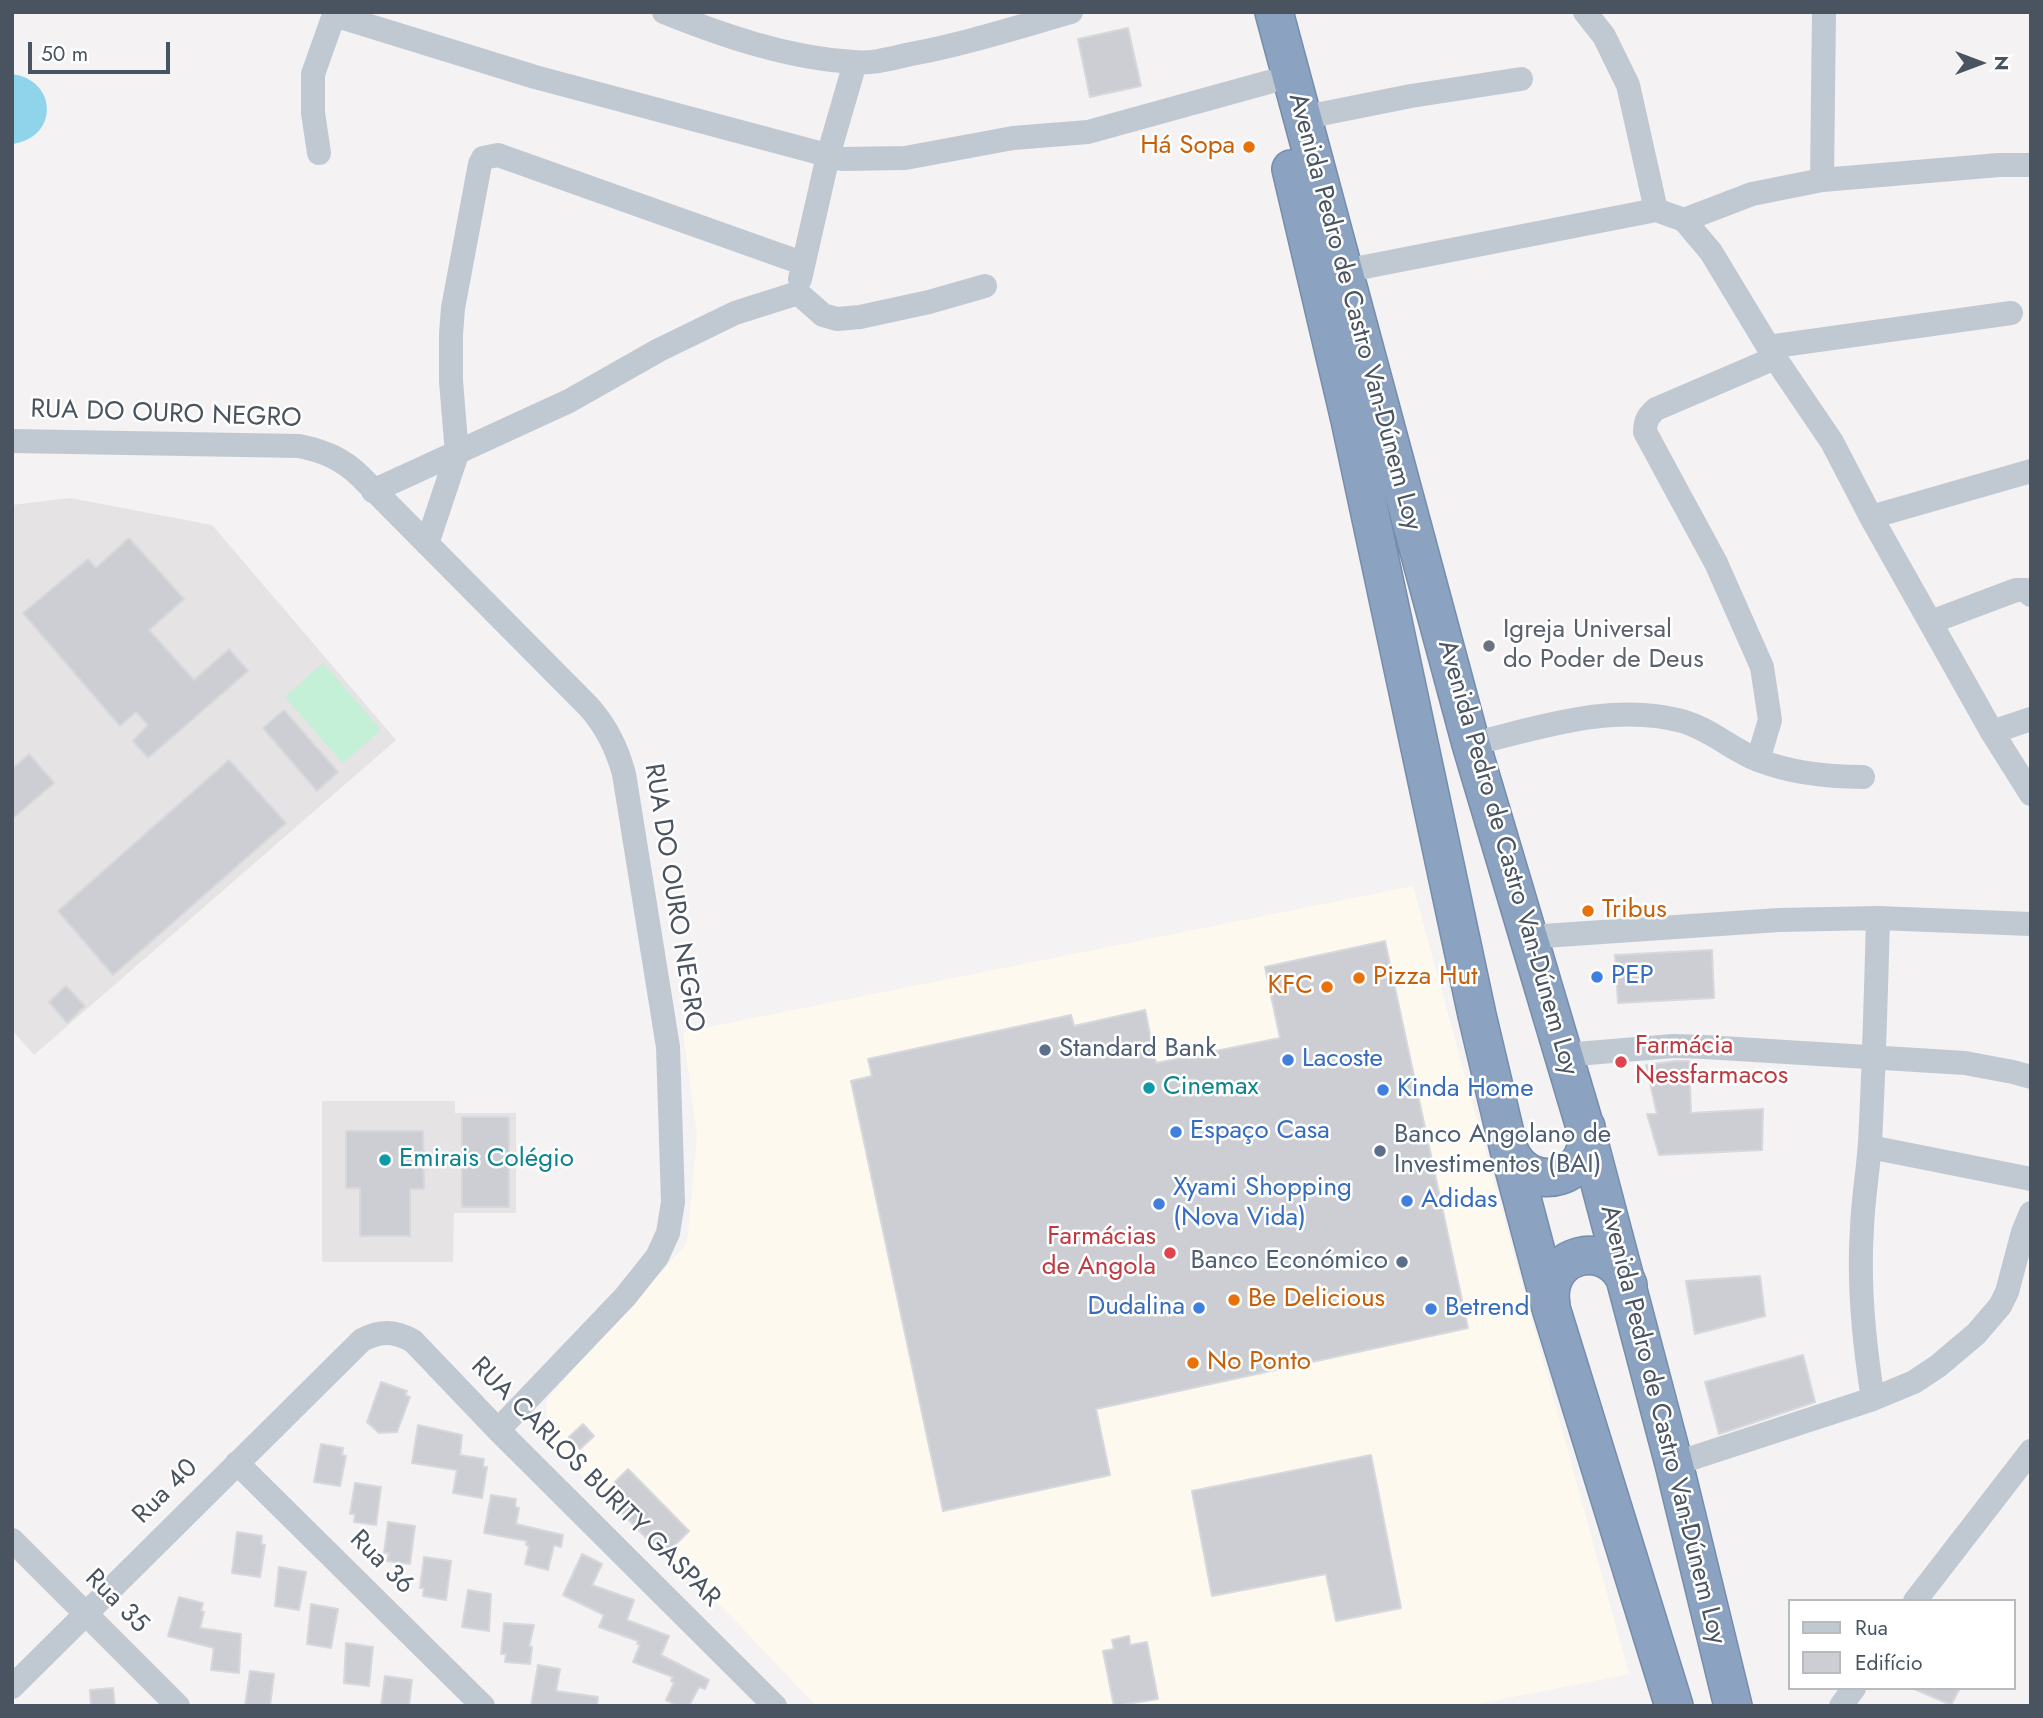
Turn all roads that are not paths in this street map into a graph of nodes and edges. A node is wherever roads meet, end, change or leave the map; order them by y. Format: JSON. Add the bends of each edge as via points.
{"nodes":[{"id":1,"x":664,"y":12,"type":"edge"},
{"id":2,"x":1071,"y":12,"type":"edge"},
{"id":3,"x":1251,"y":12,"type":"edge"},
{"id":4,"x":1274,"y":12,"type":"edge"},
{"id":5,"x":1585,"y":12,"type":"edge"},
{"id":6,"x":1824,"y":12,"type":"edge"},
{"id":7,"x":334,"y":13,"type":"edge"},
{"id":8,"x":855,"y":62,"type":"junction"},
{"id":9,"x":1521,"y":79,"type":"dead end"},
{"id":10,"x":1269,"y":82,"type":"junction"},
{"id":11,"x":1301,"y":118,"type":"junction"},
{"id":12,"x":319,"y":153,"type":"dead end"},
{"id":13,"x":828,"y":156,"type":"junction"},
{"id":14,"x":2031,"y":165,"type":"edge"},
{"id":15,"x":1822,"y":180,"type":"junction"},
{"id":16,"x":1656,"y":210,"type":"junction"},
{"id":17,"x":1684,"y":220,"type":"junction"},
{"id":18,"x":802,"y":263,"type":"junction"},
{"id":19,"x":1344,"y":271,"type":"junction"},
{"id":20,"x":985,"y":286,"type":"dead end"},
{"id":21,"x":798,"y":293,"type":"junction"},
{"id":22,"x":2011,"y":313,"type":"dead end"},
{"id":23,"x":1771,"y":353,"type":"junction"},
{"id":24,"x":12,"y":441,"type":"edge"},
{"id":25,"x":457,"y":454,"type":"junction"},
{"id":26,"x":2031,"y":471,"type":"edge"},
{"id":27,"x":373,"y":491,"type":"junction"},
{"id":28,"x":1871,"y":517,"type":"junction"},
{"id":29,"x":427,"y":544,"type":"junction"},
{"id":30,"x":2031,"y":595,"type":"edge"},
{"id":31,"x":1931,"y":622,"type":"junction"},
{"id":32,"x":2031,"y":719,"type":"edge"},
{"id":33,"x":1993,"y":732,"type":"junction"},
{"id":34,"x":1471,"y":744,"type":"junction"},
{"id":35,"x":1758,"y":760,"type":"junction"},
{"id":36,"x":1863,"y":778,"type":"dead end"},
{"id":37,"x":2031,"y":794,"type":"edge"},
{"id":38,"x":1878,"y":918,"type":"junction"},
{"id":39,"x":2031,"y":924,"type":"edge"},
{"id":40,"x":1530,"y":937,"type":"junction"},
{"id":41,"x":1564,"y":1055,"type":"junction"},
{"id":42,"x":1875,"y":1056,"type":"junction"},
{"id":43,"x":2031,"y":1077,"type":"edge"},
{"id":44,"x":1586,"y":1126,"type":"junction"},
{"id":45,"x":1870,"y":1147,"type":"junction"},
{"id":46,"x":1509,"y":1150,"type":"junction"},
{"id":47,"x":2031,"y":1179,"type":"edge"},
{"id":48,"x":2031,"y":1213,"type":"edge"},
{"id":49,"x":1628,"y":1285,"type":"junction"},
{"id":50,"x":1551,"y":1308,"type":"junction"},
{"id":51,"x":362,"y":1340,"type":"joint"},
{"id":52,"x":1873,"y":1399,"type":"junction"},
{"id":53,"x":498,"y":1430,"type":"junction"},
{"id":54,"x":2031,"y":1451,"type":"edge"},
{"id":55,"x":237,"y":1462,"type":"junction"},
{"id":56,"x":1674,"y":1464,"type":"junction"},
{"id":57,"x":12,"y":1540,"type":"edge"},
{"id":58,"x":1917,"y":1599,"type":"edge"},
{"id":59,"x":86,"y":1614,"type":"junction"},
{"id":60,"x":12,"y":1687,"type":"edge"},
{"id":61,"x":1853,"y":1690,"type":"edge"},
{"id":62,"x":178,"y":1706,"type":"edge"},
{"id":63,"x":483,"y":1706,"type":"edge"},
{"id":64,"x":775,"y":1706,"type":"edge"},
{"id":65,"x":1674,"y":1706,"type":"edge"},
{"id":66,"x":1733,"y":1706,"type":"edge"},
{"id":67,"x":1841,"y":1706,"type":"edge"}],
"edges":[{"from":1,"to":8,"type":"street","via":[[735,40]]},
{"from":2,"to":8,"type":"street","via":[[953,46]]},
{"from":3,"to":10,"type":"highway","name":"Avenida Pedro de Castro Van-Dúnem Loy"},
{"from":4,"to":11,"type":"highway","name":"Avenida Pedro de Castro Van-Dúnem Loy"},
{"from":5,"to":16,"type":"street","via":[[1604,36],[1628,85]]},
{"from":6,"to":15,"type":"street"},
{"from":7,"to":12,"type":"street","via":[[313,74]]},
{"from":7,"to":13,"type":"street","via":[[535,78]]},
{"from":8,"to":13,"type":"street"},
{"from":9,"to":11,"type":"street"},
{"from":10,"to":13,"type":"street","via":[[1088,132],[1013,138],[905,158]]},
{"from":10,"to":46,"type":"highway","name":"Avenida Pedro de Castro Van-Dúnem Loy","via":[[1350,420]]},
{"from":11,"to":19,"type":"highway","name":"Avenida Pedro de Castro Van-Dúnem Loy"},
{"from":13,"to":18,"type":"street"},
{"from":14,"to":15,"type":"street"},
{"from":15,"to":17,"type":"street","via":[[1752,194]]},
{"from":16,"to":17,"type":"street"},
{"from":16,"to":19,"type":"street"},
{"from":17,"to":23,"type":"street","via":[[1711,252]]},
{"from":18,"to":21,"type":"street"},
{"from":18,"to":25,"type":"street","via":[[498,155],[483,158],[451,334]]},
{"from":19,"to":34,"type":"highway","name":"Avenida Pedro de Castro Van-Dúnem Loy"},
{"from":20,"to":21,"type":"street","via":[[929,302],[836,319]]},
{"from":21,"to":25,"type":"street","via":[[735,313]]},
{"from":22,"to":23,"type":"street"},
{"from":23,"to":28,"type":"street","via":[[1832,442]]},
{"from":23,"to":35,"type":"street","via":[[1656,409],[1645,424],[1645,432],[1716,563],[1762,667],[1770,720]]},
{"from":24,"to":27,"type":"street","name":"RUA DO OURO NEGRO","via":[[299,446],[336,457]]},
{"from":25,"to":27,"type":"street"},
{"from":25,"to":29,"type":"street"},
{"from":26,"to":28,"type":"street"},
{"from":27,"to":29,"type":"street","name":"RUA DO OURO NEGRO"},
{"from":28,"to":31,"type":"street"},
{"from":29,"to":53,"type":"street","name":"RUA DO OURO NEGRO","via":[[589,708],[611,738],[624,774],[668,1047],[673,1202],[668,1233],[657,1257],[625,1297]]},
{"from":30,"to":31,"type":"street","via":[[2016,590]]},
{"from":31,"to":33,"type":"street"},
{"from":32,"to":33,"type":"street"},
{"from":33,"to":37,"type":"street"},
{"from":34,"to":35,"type":"street","via":[[1610,714],[1646,715],[1709,731]]},
{"from":34,"to":40,"type":"highway","name":"Avenida Pedro de Castro Van-Dúnem Loy"},
{"from":35,"to":36,"type":"street","via":[[1802,773]]},
{"from":38,"to":39,"type":"street"},
{"from":38,"to":40,"type":"street"},
{"from":38,"to":42,"type":"street"},
{"from":40,"to":41,"type":"highway","name":"Avenida Pedro de Castro Van-Dúnem Loy"},
{"from":41,"to":42,"type":"street","via":[[1673,1046]]},
{"from":41,"to":44,"type":"highway","name":"Avenida Pedro de Castro Van-Dúnem Loy"},
{"from":42,"to":43,"type":"street","via":[[1965,1063]]},
{"from":42,"to":45,"type":"street"},
{"from":44,"to":46,"type":"highway","via":[[1584,1153],[1561,1175],[1530,1174]]},
{"from":44,"to":49,"type":"highway","name":"Avenida Pedro de Castro Van-Dúnem Loy"},
{"from":45,"to":47,"type":"street"},
{"from":45,"to":52,"type":"street","via":[[1861,1273]]},
{"from":46,"to":50,"type":"highway","name":"Avenida Pedro de Castro Van-Dúnem Loy"},
{"from":48,"to":52,"type":"street","via":[[2007,1292],[1988,1322],[1938,1366]]},
{"from":49,"to":50,"type":"highway","via":[[1623,1273],[1607,1259],[1575,1258],[1563,1265],[1552,1282]]},
{"from":49,"to":56,"type":"highway","name":"Avenida Pedro de Castro Van-Dúnem Loy"},
{"from":50,"to":65,"type":"highway","name":"Avenida Pedro de Castro Van-Dúnem Loy"},
{"from":51,"to":53,"type":"street","name":"RUA CARLOS BURITY GASPAR","via":[[384,1332],[413,1341]]},
{"from":51,"to":55,"type":"street","name":"Rua 40"},
{"from":52,"to":56,"type":"street"},
{"from":53,"to":64,"type":"street","name":"RUA CARLOS BURITY GASPAR"},
{"from":54,"to":58,"type":"street"},
{"from":55,"to":59,"type":"street","name":"Rua 40"},
{"from":55,"to":63,"type":"street","name":"Rua 36"},
{"from":56,"to":66,"type":"highway","name":"Avenida Pedro de Castro Van-Dúnem Loy"},
{"from":57,"to":59,"type":"street","name":"Rua 35"},
{"from":59,"to":60,"type":"street","name":"Rua 40"},
{"from":59,"to":62,"type":"street","name":"Rua 35"},
{"from":61,"to":67,"type":"street"}]}
